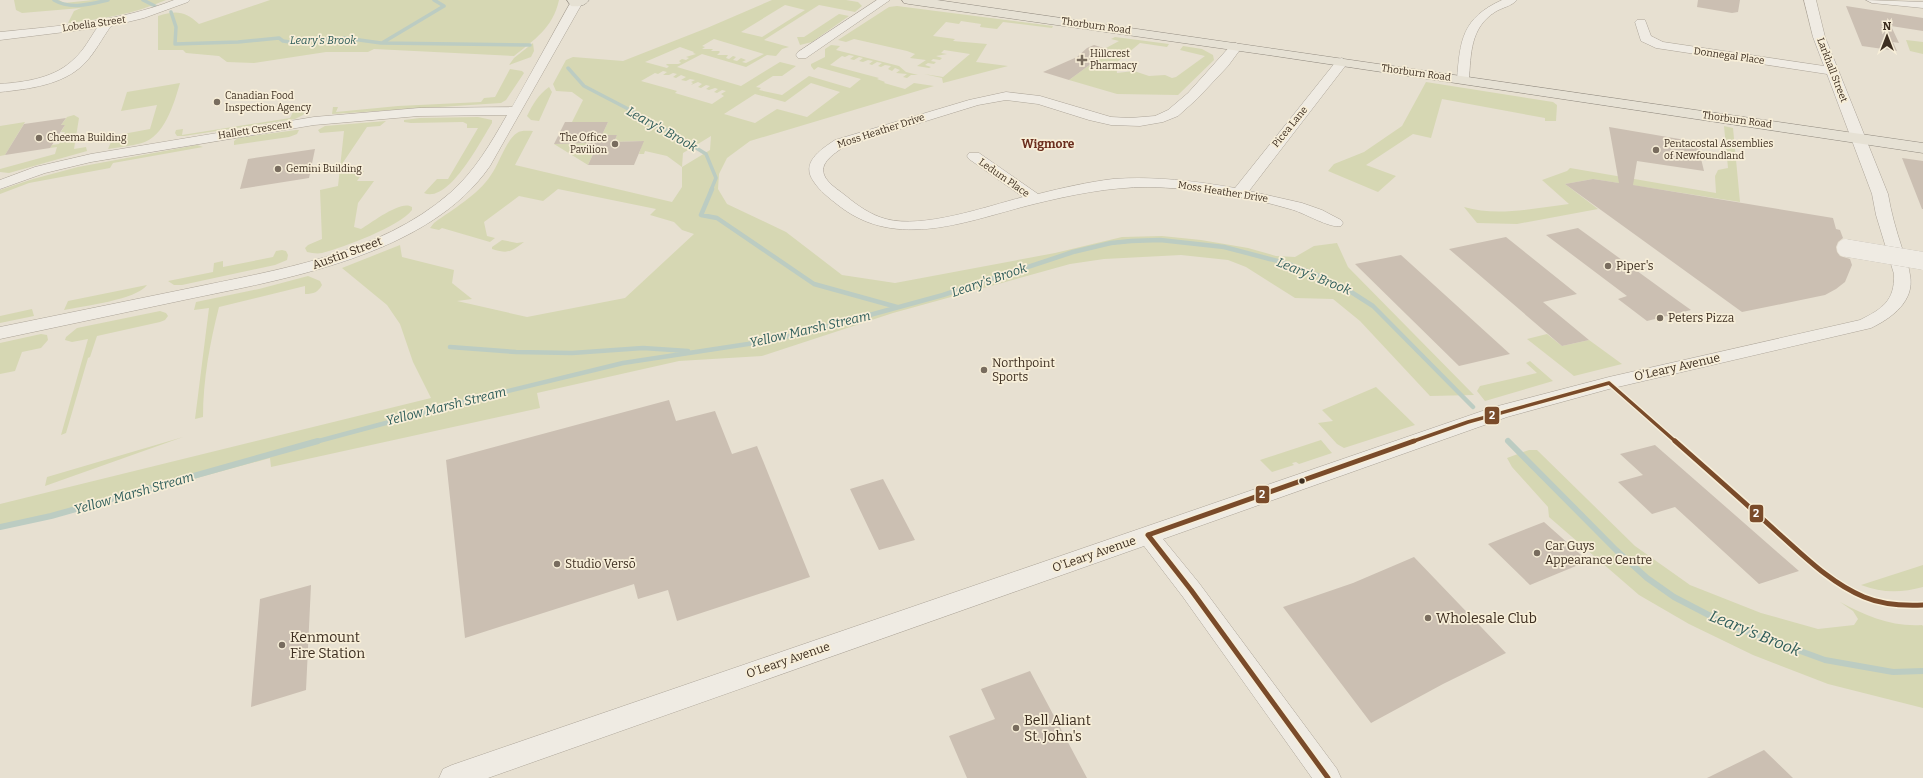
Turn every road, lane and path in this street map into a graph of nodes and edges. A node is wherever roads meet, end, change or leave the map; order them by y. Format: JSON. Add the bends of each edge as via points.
{"nodes":[{"id":1,"x":184,"y":0,"type":"edge"},
{"id":2,"x":884,"y":0,"type":"edge"},
{"id":3,"x":909,"y":0,"type":"edge"},
{"id":4,"x":1511,"y":0,"type":"edge"},
{"id":5,"x":1810,"y":0,"type":"edge"},
{"id":6,"x":1872,"y":0,"type":"edge"},
{"id":7,"x":578,"y":1,"type":"edge"},
{"id":8,"x":1923,"y":5,"type":"edge"},
{"id":9,"x":1641,"y":22,"type":"dead end"},
{"id":10,"x":106,"y":24,"type":"junction"},
{"id":11,"x":0,"y":36,"type":"edge"},
{"id":12,"x":1236,"y":46,"type":"junction"},
{"id":13,"x":802,"y":55,"type":"dead end"},
{"id":14,"x":1342,"y":62,"type":"junction"},
{"id":15,"x":1831,"y":71,"type":"junction"},
{"id":16,"x":1463,"y":80,"type":"junction"},
{"id":17,"x":0,"y":88,"type":"edge"},
{"id":18,"x":516,"y":111,"type":"junction"},
{"id":19,"x":1860,"y":138,"type":"junction"},
{"id":20,"x":1923,"y":148,"type":"edge"},
{"id":21,"x":974,"y":156,"type":"dead end"},
{"id":22,"x":0,"y":185,"type":"edge"},
{"id":23,"x":1240,"y":194,"type":"junction"},
{"id":24,"x":1035,"y":199,"type":"junction"},
{"id":25,"x":1335,"y":223,"type":"dead end"},
{"id":26,"x":1846,"y":248,"type":"dead end"},
{"id":27,"x":1923,"y":261,"type":"edge"},
{"id":28,"x":0,"y":333,"type":"edge"},
{"id":29,"x":1148,"y":535,"type":"junction"},
{"id":30,"x":452,"y":778,"type":"edge"},
{"id":31,"x":1328,"y":778,"type":"edge"}],
"edges":[{"from":1,"to":10,"type":"street","name":"Lobelia Street","via":[[136,18]]},
{"from":2,"to":13,"type":"street"},
{"from":3,"to":12,"type":"main road","name":"Thorburn Road"},
{"from":4,"to":16,"type":"street","via":[[1485,14],[1471,28],[1465,50]]},
{"from":5,"to":15,"type":"street","name":"Larkhall Street","via":[[1815,26]]},
{"from":6,"to":8,"type":"street"},
{"from":7,"to":18,"type":"street","name":"Austin Street"},
{"from":9,"to":15,"type":"street","name":"Donnegal Place","via":[[1645,38],[1660,45]]},
{"from":10,"to":11,"type":"street","name":"Lobelia Street"},
{"from":10,"to":17,"type":"street","via":[[84,56],[71,68],[44,80]]},
{"from":12,"to":14,"type":"main road","name":"Thorburn Road"},
{"from":12,"to":24,"type":"street","name":"Moss Heather Drive","via":[[1205,84],[1167,117],[1138,121],[1112,120],[1095,117],[1046,100],[1019,96],[991,98],[840,143],[819,159],[816,169],[816,177],[822,186],[857,213],[875,221],[895,224],[934,224]]},
{"from":14,"to":16,"type":"main road","name":"Thorburn Road"},
{"from":14,"to":23,"type":"street","name":"Picea Lane","via":[[1244,185]]},
{"from":15,"to":19,"type":"street","name":"Larkhall Street"},
{"from":16,"to":19,"type":"main road","name":"Thorburn Road"},
{"from":18,"to":22,"type":"street","name":"Hallett Crescent","via":[[419,112],[314,121],[91,158],[40,170]]},
{"from":18,"to":28,"type":"street","name":"Austin Street","via":[[477,175],[463,189],[426,217],[385,239],[334,260],[272,276]]},
{"from":19,"to":20,"type":"main road","name":"Thorburn Road"},
{"from":19,"to":29,"type":"street","name":"O'Leary Avenue","via":[[1880,194],[1902,274],[1900,297],[1883,315],[1865,324],[1609,383],[1501,412]]},
{"from":21,"to":24,"type":"street","name":"Ledum Place"},
{"from":23,"to":24,"type":"street","name":"Moss Heather Drive","via":[[1191,185],[1138,183],[1078,189]]},
{"from":23,"to":25,"type":"street","name":"Moss Heather Drive","via":[[1302,207]]},
{"from":26,"to":27,"type":"street","bridge":true},
{"from":29,"to":30,"type":"street","name":"O'Leary Avenue"},
{"from":29,"to":31,"type":"street"}]}
